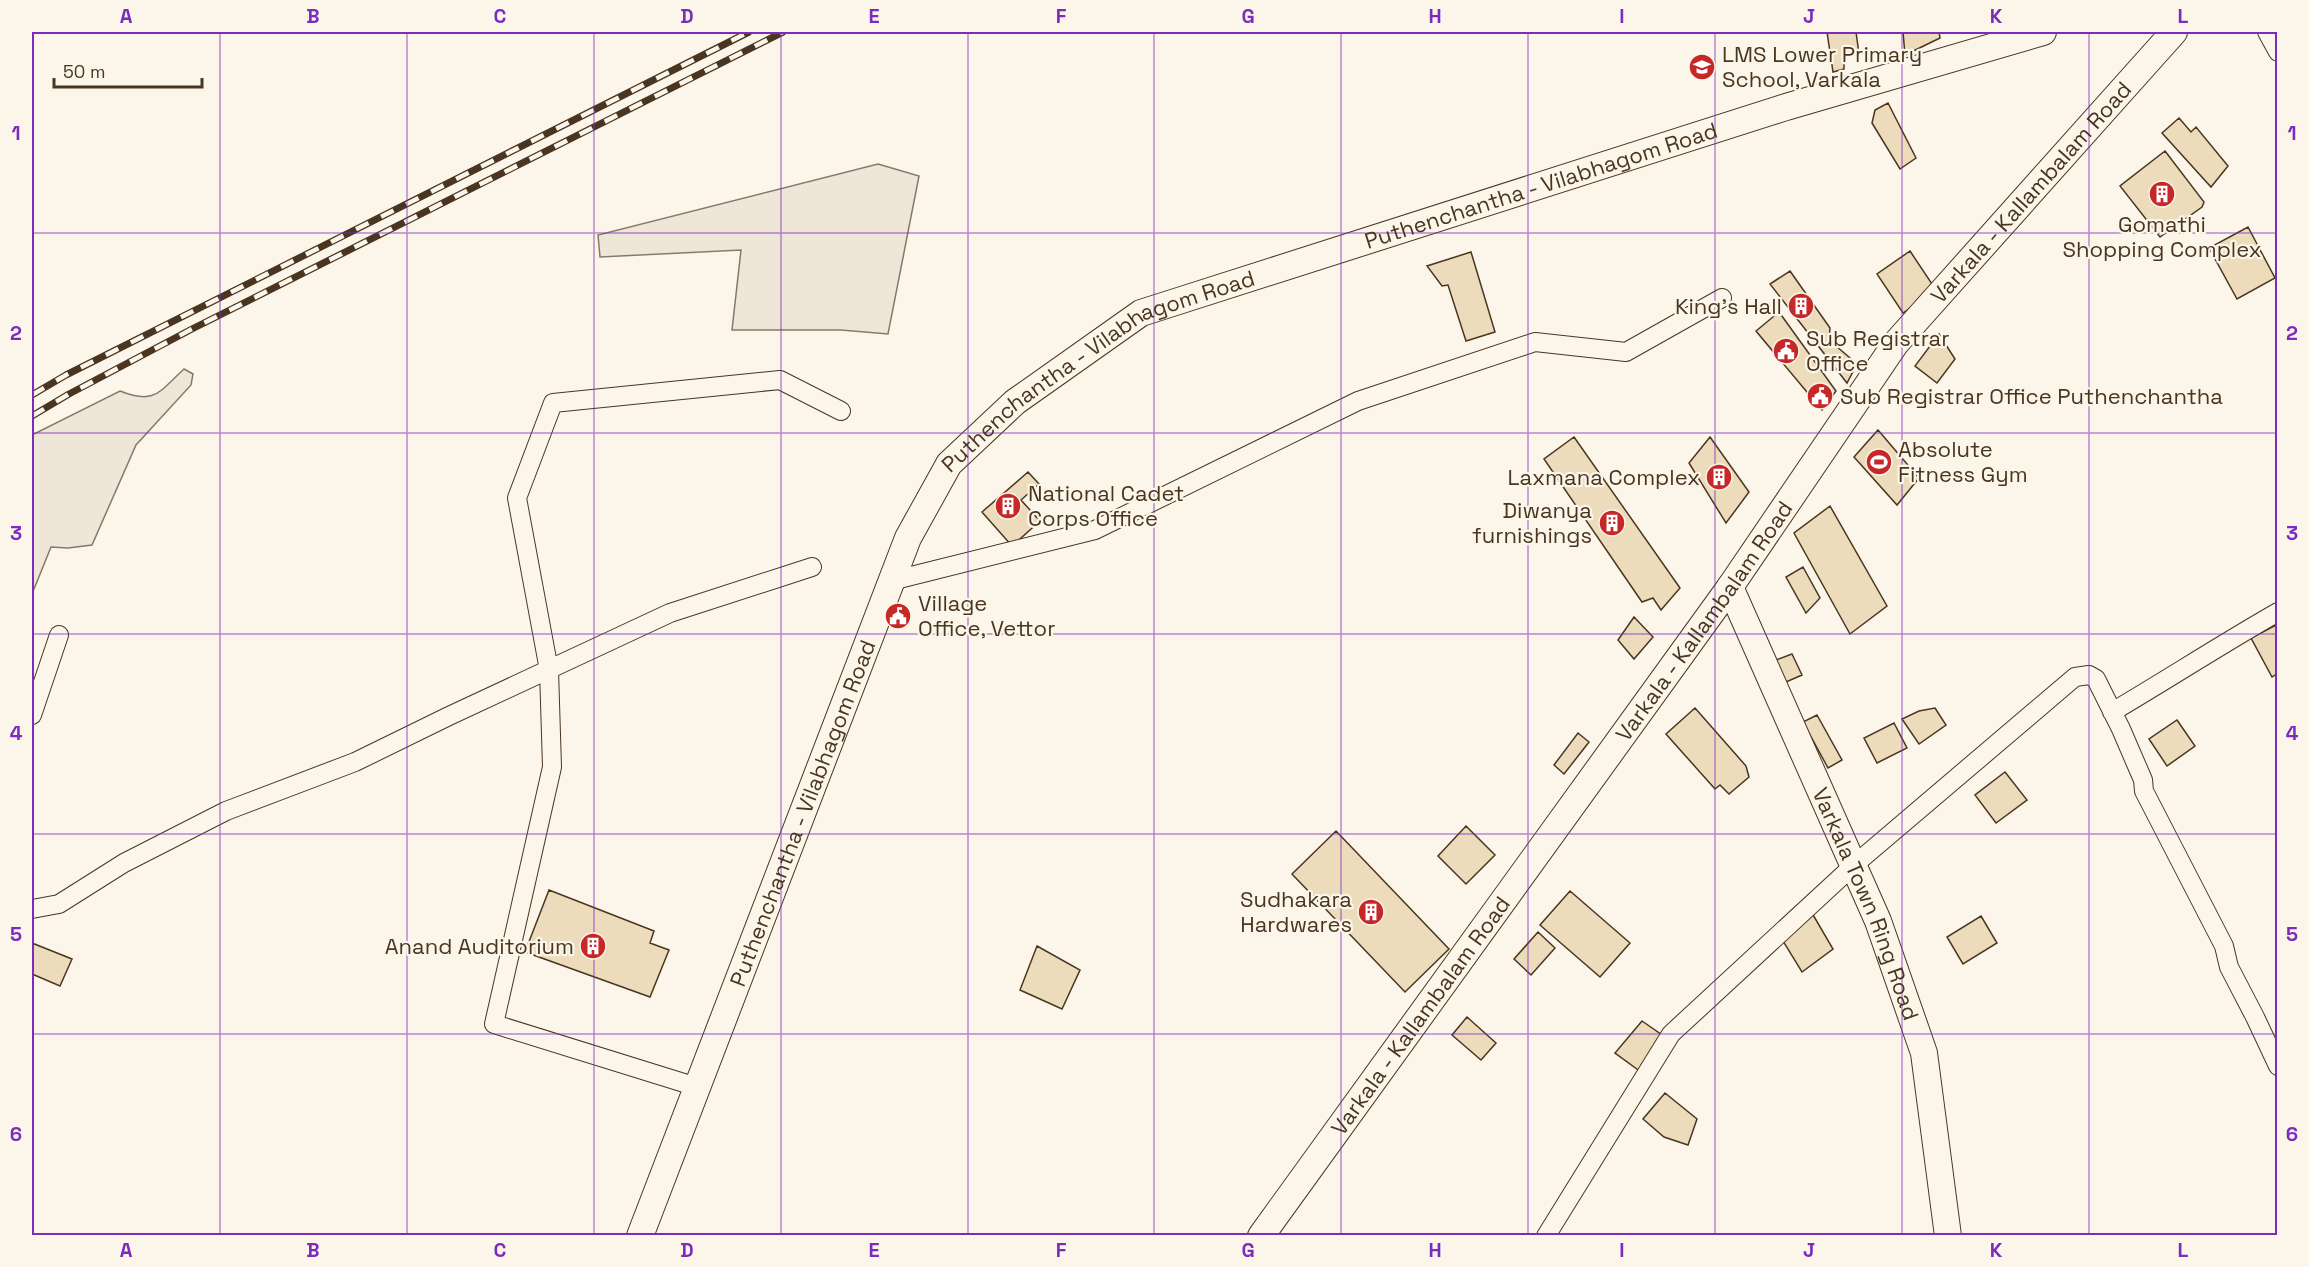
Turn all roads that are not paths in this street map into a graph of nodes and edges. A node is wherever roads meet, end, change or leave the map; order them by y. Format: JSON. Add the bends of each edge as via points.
{"nodes":[{"id":1,"x":2043,"y":32,"type":"edge"},
{"id":2,"x":2174,"y":32,"type":"edge"},
{"id":3,"x":2267,"y":32,"type":"edge"},
{"id":4,"x":2277,"y":52,"type":"edge"},
{"id":5,"x":1722,"y":298,"type":"dead end"},
{"id":6,"x":841,"y":411,"type":"dead end"},
{"id":7,"x":812,"y":567,"type":"dead end"},
{"id":8,"x":891,"y":581,"type":"junction"},
{"id":9,"x":1730,"y":587,"type":"junction"},
{"id":10,"x":2277,"y":612,"type":"edge"},
{"id":11,"x":59,"y":635,"type":"dead end"},
{"id":12,"x":549,"y":670,"type":"junction"},
{"id":13,"x":2112,"y":712,"type":"junction"},
{"id":14,"x":32,"y":715,"type":"edge"},
{"id":15,"x":1854,"y":865,"type":"junction"},
{"id":16,"x":32,"y":909,"type":"edge"},
{"id":17,"x":2273,"y":1042,"type":"edge"},
{"id":18,"x":2277,"y":1066,"type":"edge"},
{"id":19,"x":698,"y":1087,"type":"junction"},
{"id":20,"x":1263,"y":1234,"type":"edge"},
{"id":21,"x":640,"y":1236,"type":"edge"},
{"id":22,"x":1546,"y":1236,"type":"edge"},
{"id":23,"x":1948,"y":1236,"type":"edge"}],
"edges":[{"from":1,"to":8,"type":"main road","name":"Puthenchantha - Vilabhagom Road","via":[[1786,106],[1141,313],[1015,402],[949,464],[908,538]]},
{"from":2,"to":9,"type":"main road","name":"Varkala - Kallambalam Road","via":[[1896,343]]},
{"from":3,"to":4,"type":"street"},
{"from":5,"to":8,"type":"street","via":[[1626,352],[1535,342],[1358,401],[1095,530]]},
{"from":6,"to":12,"type":"street","via":[[780,380],[553,403],[517,498]]},
{"from":7,"to":12,"type":"street","via":[[670,613]]},
{"from":8,"to":19,"type":"main road","name":"Puthenchantha - Vilabhagom Road"},
{"from":9,"to":15,"type":"main road","name":"Varkala Town Ring Road"},
{"from":9,"to":20,"type":"main road","name":"Varkala - Kallambalam Road"},
{"from":10,"to":13,"type":"street"},
{"from":11,"to":14,"type":"street"},
{"from":12,"to":16,"type":"street","via":[[355,762],[226,812],[124,863],[59,904]]},
{"from":12,"to":19,"type":"street","via":[[552,767],[494,1024]]},
{"from":13,"to":15,"type":"street","via":[[2096,679],[2089,675],[2075,677]]},
{"from":13,"to":17,"type":"street","via":[[2143,780],[2144,791],[2224,946],[2229,967]]},
{"from":15,"to":22,"type":"street","via":[[1671,1034]]},
{"from":15,"to":23,"type":"main road","name":"Varkala Town Ring Road","via":[[1924,1053]]},
{"from":17,"to":18,"type":"street"},
{"from":19,"to":21,"type":"main road","name":"Puthenchantha - Vilabhagom Road"}]}
